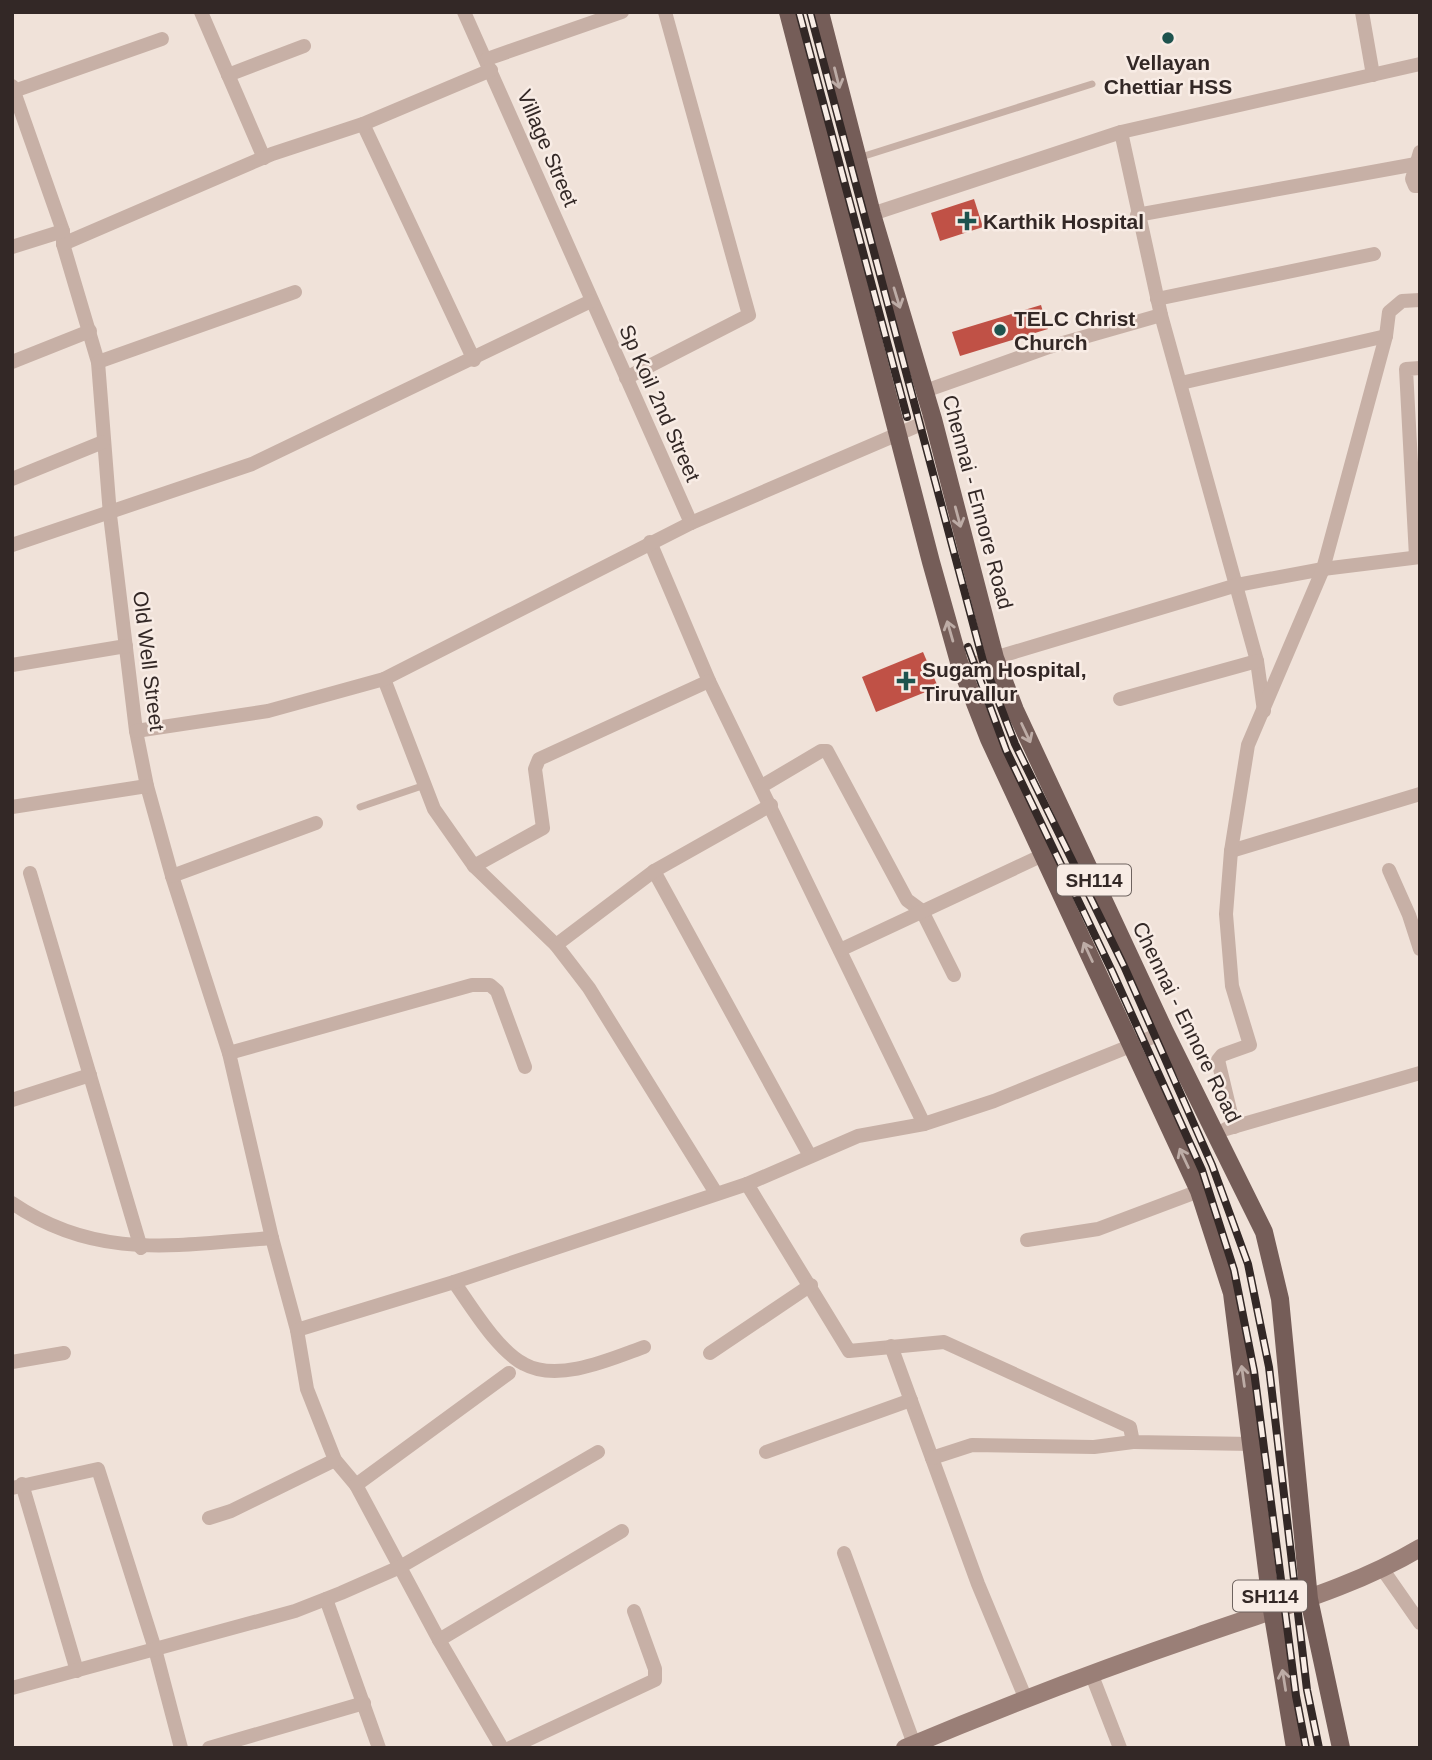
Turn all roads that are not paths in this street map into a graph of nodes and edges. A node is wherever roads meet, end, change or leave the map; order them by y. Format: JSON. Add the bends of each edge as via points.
{"nodes":[{"id":1,"x":201,"y":12,"type":"edge"},
{"id":2,"x":464,"y":12,"type":"edge"},
{"id":3,"x":622,"y":12,"type":"edge"},
{"id":4,"x":665,"y":12,"type":"edge"},
{"id":5,"x":788,"y":12,"type":"edge"},
{"id":6,"x":820,"y":12,"type":"edge"},
{"id":7,"x":1362,"y":12,"type":"edge"},
{"id":8,"x":162,"y":39,"type":"dead end"},
{"id":9,"x":304,"y":46,"type":"dead end"},
{"id":10,"x":1420,"y":64,"type":"edge"},
{"id":11,"x":489,"y":65,"type":"junction"},
{"id":12,"x":228,"y":75,"type":"junction"},
{"id":13,"x":1373,"y":75,"type":"junction"},
{"id":14,"x":1092,"y":85,"type":"dead end"},
{"id":15,"x":14,"y":97,"type":"edge"},
{"id":16,"x":363,"y":124,"type":"junction"},
{"id":17,"x":1121,"y":132,"type":"junction"},
{"id":18,"x":264,"y":158,"type":"junction"},
{"id":19,"x":857,"y":158,"type":"junction"},
{"id":20,"x":1418,"y":158,"type":"edge"},
{"id":21,"x":1420,"y":186,"type":"edge"},
{"id":22,"x":872,"y":214,"type":"junction"},
{"id":23,"x":1137,"y":215,"type":"junction"},
{"id":24,"x":63,"y":237,"type":"junction"},
{"id":25,"x":12,"y":247,"type":"edge"},
{"id":26,"x":1374,"y":254,"type":"dead end"},
{"id":27,"x":295,"y":292,"type":"dead end"},
{"id":28,"x":1157,"y":299,"type":"junction"},
{"id":29,"x":591,"y":300,"type":"junction"},
{"id":30,"x":1420,"y":300,"type":"edge"},
{"id":31,"x":1161,"y":315,"type":"junction"},
{"id":32,"x":90,"y":331,"type":"junction"},
{"id":33,"x":1386,"y":336,"type":"junction"},
{"id":34,"x":474,"y":360,"type":"junction"},
{"id":35,"x":12,"y":362,"type":"edge"},
{"id":36,"x":98,"y":362,"type":"junction"},
{"id":37,"x":1420,"y":368,"type":"edge"},
{"id":38,"x":626,"y":378,"type":"junction"},
{"id":39,"x":1181,"y":383,"type":"junction"},
{"id":40,"x":925,"y":391,"type":"junction"},
{"id":41,"x":933,"y":419,"type":"junction"},
{"id":42,"x":896,"y":434,"type":"junction"},
{"id":43,"x":103,"y":442,"type":"junction"},
{"id":44,"x":12,"y":479,"type":"edge"},
{"id":45,"x":110,"y":515,"type":"junction"},
{"id":46,"x":691,"y":523,"type":"junction"},
{"id":47,"x":650,"y":542,"type":"junction"},
{"id":48,"x":12,"y":545,"type":"edge"},
{"id":49,"x":1418,"y":557,"type":"edge"},
{"id":50,"x":1322,"y":569,"type":"junction"},
{"id":51,"x":1237,"y":586,"type":"junction"},
{"id":52,"x":126,"y":646,"type":"junction"},
{"id":53,"x":995,"y":658,"type":"junction"},
{"id":54,"x":1257,"y":661,"type":"junction"},
{"id":55,"x":12,"y":666,"type":"edge"},
{"id":56,"x":961,"y":667,"type":"junction"},
{"id":57,"x":384,"y":679,"type":"junction"},
{"id":58,"x":709,"y":681,"type":"junction"},
{"id":59,"x":1120,"y":699,"type":"dead end"},
{"id":60,"x":1264,"y":712,"type":"junction"},
{"id":61,"x":136,"y":731,"type":"junction"},
{"id":62,"x":425,"y":785,"type":"junction"},
{"id":63,"x":147,"y":786,"type":"junction"},
{"id":64,"x":762,"y":786,"type":"junction"},
{"id":65,"x":1420,"y":794,"type":"edge"},
{"id":66,"x":771,"y":805,"type":"junction"},
{"id":67,"x":12,"y":807,"type":"edge"},
{"id":68,"x":360,"y":807,"type":"dead end"},
{"id":69,"x":316,"y":823,"type":"dead end"},
{"id":70,"x":1231,"y":851,"type":"junction"},
{"id":71,"x":1043,"y":855,"type":"junction"},
{"id":72,"x":474,"y":866,"type":"junction"},
{"id":73,"x":1389,"y":870,"type":"dead end"},
{"id":74,"x":654,"y":871,"type":"junction"},
{"id":75,"x":30,"y":873,"type":"dead end"},
{"id":76,"x":172,"y":876,"type":"junction"},
{"id":77,"x":922,"y":911,"type":"junction"},
{"id":78,"x":556,"y":945,"type":"junction"},
{"id":79,"x":1420,"y":949,"type":"edge"},
{"id":80,"x":840,"y":950,"type":"junction"},
{"id":81,"x":954,"y":975,"type":"dead end"},
{"id":82,"x":1165,"y":1032,"type":"junction"},
{"id":83,"x":1131,"y":1044,"type":"junction"},
{"id":84,"x":229,"y":1053,"type":"junction"},
{"id":85,"x":525,"y":1066,"type":"dead end"},
{"id":86,"x":1420,"y":1073,"type":"edge"},
{"id":87,"x":90,"y":1075,"type":"junction"},
{"id":88,"x":12,"y":1100,"type":"edge"},
{"id":89,"x":924,"y":1124,"type":"junction"},
{"id":90,"x":1234,"y":1127,"type":"junction"},
{"id":91,"x":1215,"y":1132,"type":"junction"},
{"id":92,"x":810,"y":1156,"type":"junction"},
{"id":93,"x":747,"y":1184,"type":"junction"},
{"id":94,"x":1199,"y":1191,"type":"junction"},
{"id":95,"x":716,"y":1193,"type":"junction"},
{"id":96,"x":12,"y":1203,"type":"edge"},
{"id":97,"x":272,"y":1238,"type":"junction"},
{"id":98,"x":1027,"y":1240,"type":"dead end"},
{"id":99,"x":141,"y":1248,"type":"junction"},
{"id":100,"x":454,"y":1282,"type":"junction"},
{"id":101,"x":811,"y":1284,"type":"junction"},
{"id":102,"x":297,"y":1330,"type":"junction"},
{"id":103,"x":891,"y":1346,"type":"junction"},
{"id":104,"x":644,"y":1348,"type":"dead end"},
{"id":105,"x":64,"y":1353,"type":"dead end"},
{"id":106,"x":710,"y":1353,"type":"dead end"},
{"id":107,"x":12,"y":1362,"type":"edge"},
{"id":108,"x":509,"y":1373,"type":"dead end"},
{"id":109,"x":911,"y":1400,"type":"junction"},
{"id":110,"x":1133,"y":1441,"type":"junction"},
{"id":111,"x":1252,"y":1444,"type":"junction"},
{"id":112,"x":598,"y":1452,"type":"dead end"},
{"id":113,"x":766,"y":1452,"type":"dead end"},
{"id":114,"x":932,"y":1458,"type":"junction"},
{"id":115,"x":335,"y":1460,"type":"junction"},
{"id":116,"x":356,"y":1485,"type":"junction"},
{"id":117,"x":17,"y":1486,"type":"edge"},
{"id":118,"x":209,"y":1518,"type":"dead end"},
{"id":119,"x":622,"y":1531,"type":"dead end"},
{"id":120,"x":1420,"y":1548,"type":"edge"},
{"id":121,"x":844,"y":1553,"type":"dead end"},
{"id":122,"x":400,"y":1567,"type":"junction"},
{"id":123,"x":1383,"y":1570,"type":"junction"},
{"id":124,"x":326,"y":1599,"type":"junction"},
{"id":125,"x":1310,"y":1599,"type":"junction"},
{"id":126,"x":1272,"y":1610,"type":"junction"},
{"id":127,"x":634,"y":1611,"type":"dead end"},
{"id":128,"x":1420,"y":1623,"type":"edge"},
{"id":129,"x":439,"y":1640,"type":"junction"},
{"id":130,"x":155,"y":1649,"type":"junction"},
{"id":131,"x":77,"y":1671,"type":"junction"},
{"id":132,"x":1091,"y":1673,"type":"junction"},
{"id":133,"x":12,"y":1688,"type":"edge"},
{"id":134,"x":1025,"y":1697,"type":"junction"},
{"id":135,"x":364,"y":1703,"type":"junction"},
{"id":136,"x":909,"y":1746,"type":"edge"},
{"id":137,"x":181,"y":1748,"type":"edge"},
{"id":138,"x":209,"y":1748,"type":"edge"},
{"id":139,"x":379,"y":1748,"type":"edge"},
{"id":140,"x":502,"y":1748,"type":"edge"},
{"id":141,"x":510,"y":1748,"type":"edge"},
{"id":142,"x":1120,"y":1748,"type":"edge"},
{"id":143,"x":1295,"y":1748,"type":"edge"},
{"id":144,"x":1341,"y":1748,"type":"edge"}],
"edges":[{"from":1,"to":12,"type":"street"},
{"from":2,"to":11,"type":"street","name":"Village Street"},
{"from":3,"to":11,"type":"street"},
{"from":4,"to":38,"type":"street","via":[[749,315]]},
{"from":5,"to":42,"type":"main road","number":"SH114"},
{"from":6,"to":19,"type":"main road","name":"Chennai - Ennore Road","number":"SH114","one_way":true},
{"from":7,"to":13,"type":"street"},
{"from":8,"to":15,"type":"street"},
{"from":9,"to":12,"type":"street"},
{"from":10,"to":13,"type":"street"},
{"from":11,"to":16,"type":"street"},
{"from":11,"to":29,"type":"street","name":"Village Street"},
{"from":12,"to":18,"type":"street"},
{"from":13,"to":17,"type":"street"},
{"from":14,"to":19,"type":"lane"},
{"from":15,"to":24,"type":"street","name":"Old Well Street"},
{"from":16,"to":18,"type":"street"},
{"from":16,"to":34,"type":"street"},
{"from":17,"to":22,"type":"street"},
{"from":17,"to":23,"type":"street"},
{"from":18,"to":24,"type":"street"},
{"from":19,"to":22,"type":"main road","name":"Chennai - Ennore Road","number":"SH114"},
{"from":20,"to":21,"type":"street","via":[[1412,179]]},
{"from":20,"to":23,"type":"street"},
{"from":22,"to":40,"type":"main road","name":"Chennai - Ennore Road","number":"SH114","one_way":true},
{"from":23,"to":28,"type":"street"},
{"from":24,"to":25,"type":"street"},
{"from":24,"to":32,"type":"street","name":"Old Well Street"},
{"from":26,"to":28,"type":"street"},
{"from":27,"to":36,"type":"street"},
{"from":28,"to":31,"type":"street"},
{"from":29,"to":34,"type":"street"},
{"from":29,"to":38,"type":"street","name":"Sp Koil 2nd Street"},
{"from":30,"to":33,"type":"street","via":[[1393,306]]},
{"from":31,"to":39,"type":"street"},
{"from":31,"to":40,"type":"street","via":[[1049,347]]},
{"from":32,"to":35,"type":"street"},
{"from":32,"to":36,"type":"street","name":"Old Well Street"},
{"from":33,"to":39,"type":"street"},
{"from":33,"to":50,"type":"street"},
{"from":34,"to":45,"type":"street","via":[[252,464]]},
{"from":36,"to":43,"type":"street","name":"Old Well Street"},
{"from":37,"to":49,"type":"street","via":[[1406,369]]},
{"from":38,"to":46,"type":"street","name":"Sp Koil 2nd Street"},
{"from":39,"to":51,"type":"street"},
{"from":40,"to":41,"type":"main road","name":"Chennai - Ennore Road","number":"SH114"},
{"from":41,"to":42,"type":"street"},
{"from":41,"to":53,"type":"main road","name":"Chennai - Ennore Road","number":"SH114","one_way":true},
{"from":42,"to":46,"type":"street"},
{"from":56,"to":42,"type":"main road","number":"SH114","one_way":true},
{"from":43,"to":44,"type":"street"},
{"from":43,"to":45,"type":"street","name":"Old Well Street"},
{"from":45,"to":48,"type":"street"},
{"from":45,"to":52,"type":"street","name":"Old Well Street"},
{"from":46,"to":47,"type":"street"},
{"from":47,"to":57,"type":"street"},
{"from":47,"to":58,"type":"street"},
{"from":49,"to":50,"type":"street"},
{"from":50,"to":51,"type":"street"},
{"from":50,"to":60,"type":"street"},
{"from":51,"to":53,"type":"street"},
{"from":51,"to":54,"type":"street"},
{"from":52,"to":55,"type":"street"},
{"from":52,"to":61,"type":"street","name":"Old Well Street"},
{"from":53,"to":56,"type":"street"},
{"from":53,"to":82,"type":"main road","name":"Chennai - Ennore Road","number":"SH114","one_way":true},
{"from":54,"to":59,"type":"street"},
{"from":54,"to":60,"type":"street"},
{"from":56,"to":71,"type":"main road","number":"SH114"},
{"from":57,"to":61,"type":"street","via":[[268,711]]},
{"from":57,"to":62,"type":"street"},
{"from":58,"to":64,"type":"street"},
{"from":58,"to":72,"type":"street","via":[[539,759],[535,769],[543,828]]},
{"from":60,"to":70,"type":"street","via":[[1248,745]]},
{"from":61,"to":63,"type":"street","name":"Old Well Street"},
{"from":62,"to":68,"type":"lane"},
{"from":62,"to":72,"type":"street","via":[[434,809]]},
{"from":63,"to":67,"type":"street"},
{"from":63,"to":76,"type":"street","name":"Old Well Street"},
{"from":64,"to":66,"type":"street"},
{"from":64,"to":77,"type":"street","via":[[827,751],[907,900]]},
{"from":65,"to":70,"type":"street"},
{"from":66,"to":74,"type":"street"},
{"from":66,"to":80,"type":"street"},
{"from":69,"to":76,"type":"street"},
{"from":70,"to":90,"type":"street","via":[[1226,914],[1232,986],[1250,1045],[1219,1057]]},
{"from":71,"to":77,"type":"street"},
{"from":83,"to":71,"type":"main road","number":"SH114","one_way":true},
{"from":72,"to":78,"type":"street"},
{"from":73,"to":79,"type":"street"},
{"from":74,"to":78,"type":"street"},
{"from":74,"to":92,"type":"street"},
{"from":75,"to":87,"type":"street"},
{"from":76,"to":84,"type":"street","name":"Old Well Street"},
{"from":77,"to":80,"type":"street"},
{"from":77,"to":81,"type":"street"},
{"from":78,"to":95,"type":"street","via":[[589,988]]},
{"from":80,"to":89,"type":"street"},
{"from":82,"to":83,"type":"street"},
{"from":82,"to":91,"type":"main road","name":"Chennai - Ennore Road","number":"SH114"},
{"from":83,"to":89,"type":"street"},
{"from":94,"to":83,"type":"main road","number":"SH114","one_way":true},
{"from":84,"to":85,"type":"street","via":[[472,985],[490,985],[497,991]]},
{"from":84,"to":97,"type":"street","name":"Old Well Street"},
{"from":86,"to":90,"type":"street"},
{"from":87,"to":88,"type":"street"},
{"from":87,"to":99,"type":"street"},
{"from":89,"to":92,"type":"street","via":[[858,1136]]},
{"from":90,"to":91,"type":"street"},
{"from":91,"to":125,"type":"main road","name":"Chennai - Ennore Road","number":"SH114","via":[[1264,1232],[1280,1299]]},
{"from":92,"to":93,"type":"street"},
{"from":93,"to":95,"type":"street"},
{"from":93,"to":101,"type":"street"},
{"from":94,"to":98,"type":"street","via":[[1098,1229]]},
{"from":111,"to":94,"type":"main road","number":"SH114","one_way":true,"via":[[1232,1293]]},
{"from":95,"to":100,"type":"street"},
{"from":96,"to":99,"type":"street","via":[[92,1240]]},
{"from":97,"to":99,"type":"street"},
{"from":97,"to":102,"type":"street","name":"Old Well Street"},
{"from":100,"to":102,"type":"street"},
{"from":100,"to":104,"type":"street","via":[[524,1365],[574,1368]]},
{"from":101,"to":103,"type":"street","via":[[849,1351]]},
{"from":101,"to":106,"type":"street"},
{"from":102,"to":115,"type":"street","name":"Old Well Street","via":[[307,1389]]},
{"from":103,"to":109,"type":"street"},
{"from":103,"to":110,"type":"street","via":[[944,1342],[1130,1427]]},
{"from":105,"to":107,"type":"street"},
{"from":108,"to":116,"type":"street"},
{"from":109,"to":113,"type":"street"},
{"from":109,"to":114,"type":"street"},
{"from":110,"to":111,"type":"street"},
{"from":110,"to":114,"type":"street","via":[[1094,1447],[972,1445]]},
{"from":111,"to":126,"type":"main road","number":"SH114"},
{"from":112,"to":122,"type":"street"},
{"from":114,"to":134,"type":"street"},
{"from":115,"to":116,"type":"street","name":"Old Well Street"},
{"from":115,"to":118,"type":"street"},
{"from":116,"to":122,"type":"street","name":"Old Well Street"},
{"from":117,"to":130,"type":"street","via":[[98,1469]]},
{"from":117,"to":131,"type":"street"},
{"from":119,"to":129,"type":"street"},
{"from":120,"to":123,"type":"street"},
{"from":121,"to":136,"type":"street"},
{"from":122,"to":124,"type":"street"},
{"from":122,"to":129,"type":"street","name":"Old Well Street"},
{"from":123,"to":125,"type":"street"},
{"from":123,"to":128,"type":"street"},
{"from":124,"to":130,"type":"street"},
{"from":124,"to":135,"type":"street"},
{"from":125,"to":126,"type":"street"},
{"from":125,"to":144,"type":"main road","name":"Chennai - Ennore Road","number":"SH114"},
{"from":126,"to":132,"type":"street"},
{"from":143,"to":126,"type":"main road","number":"SH114","one_way":true},
{"from":127,"to":141,"type":"street","via":[[655,1669],[652,1683]]},
{"from":129,"to":140,"type":"street","name":"Old Well Street"},
{"from":130,"to":131,"type":"street"},
{"from":130,"to":137,"type":"street"},
{"from":131,"to":133,"type":"street"},
{"from":132,"to":134,"type":"street"},
{"from":132,"to":142,"type":"street"},
{"from":134,"to":136,"type":"street"},
{"from":135,"to":138,"type":"street"},
{"from":135,"to":139,"type":"street"}]}
